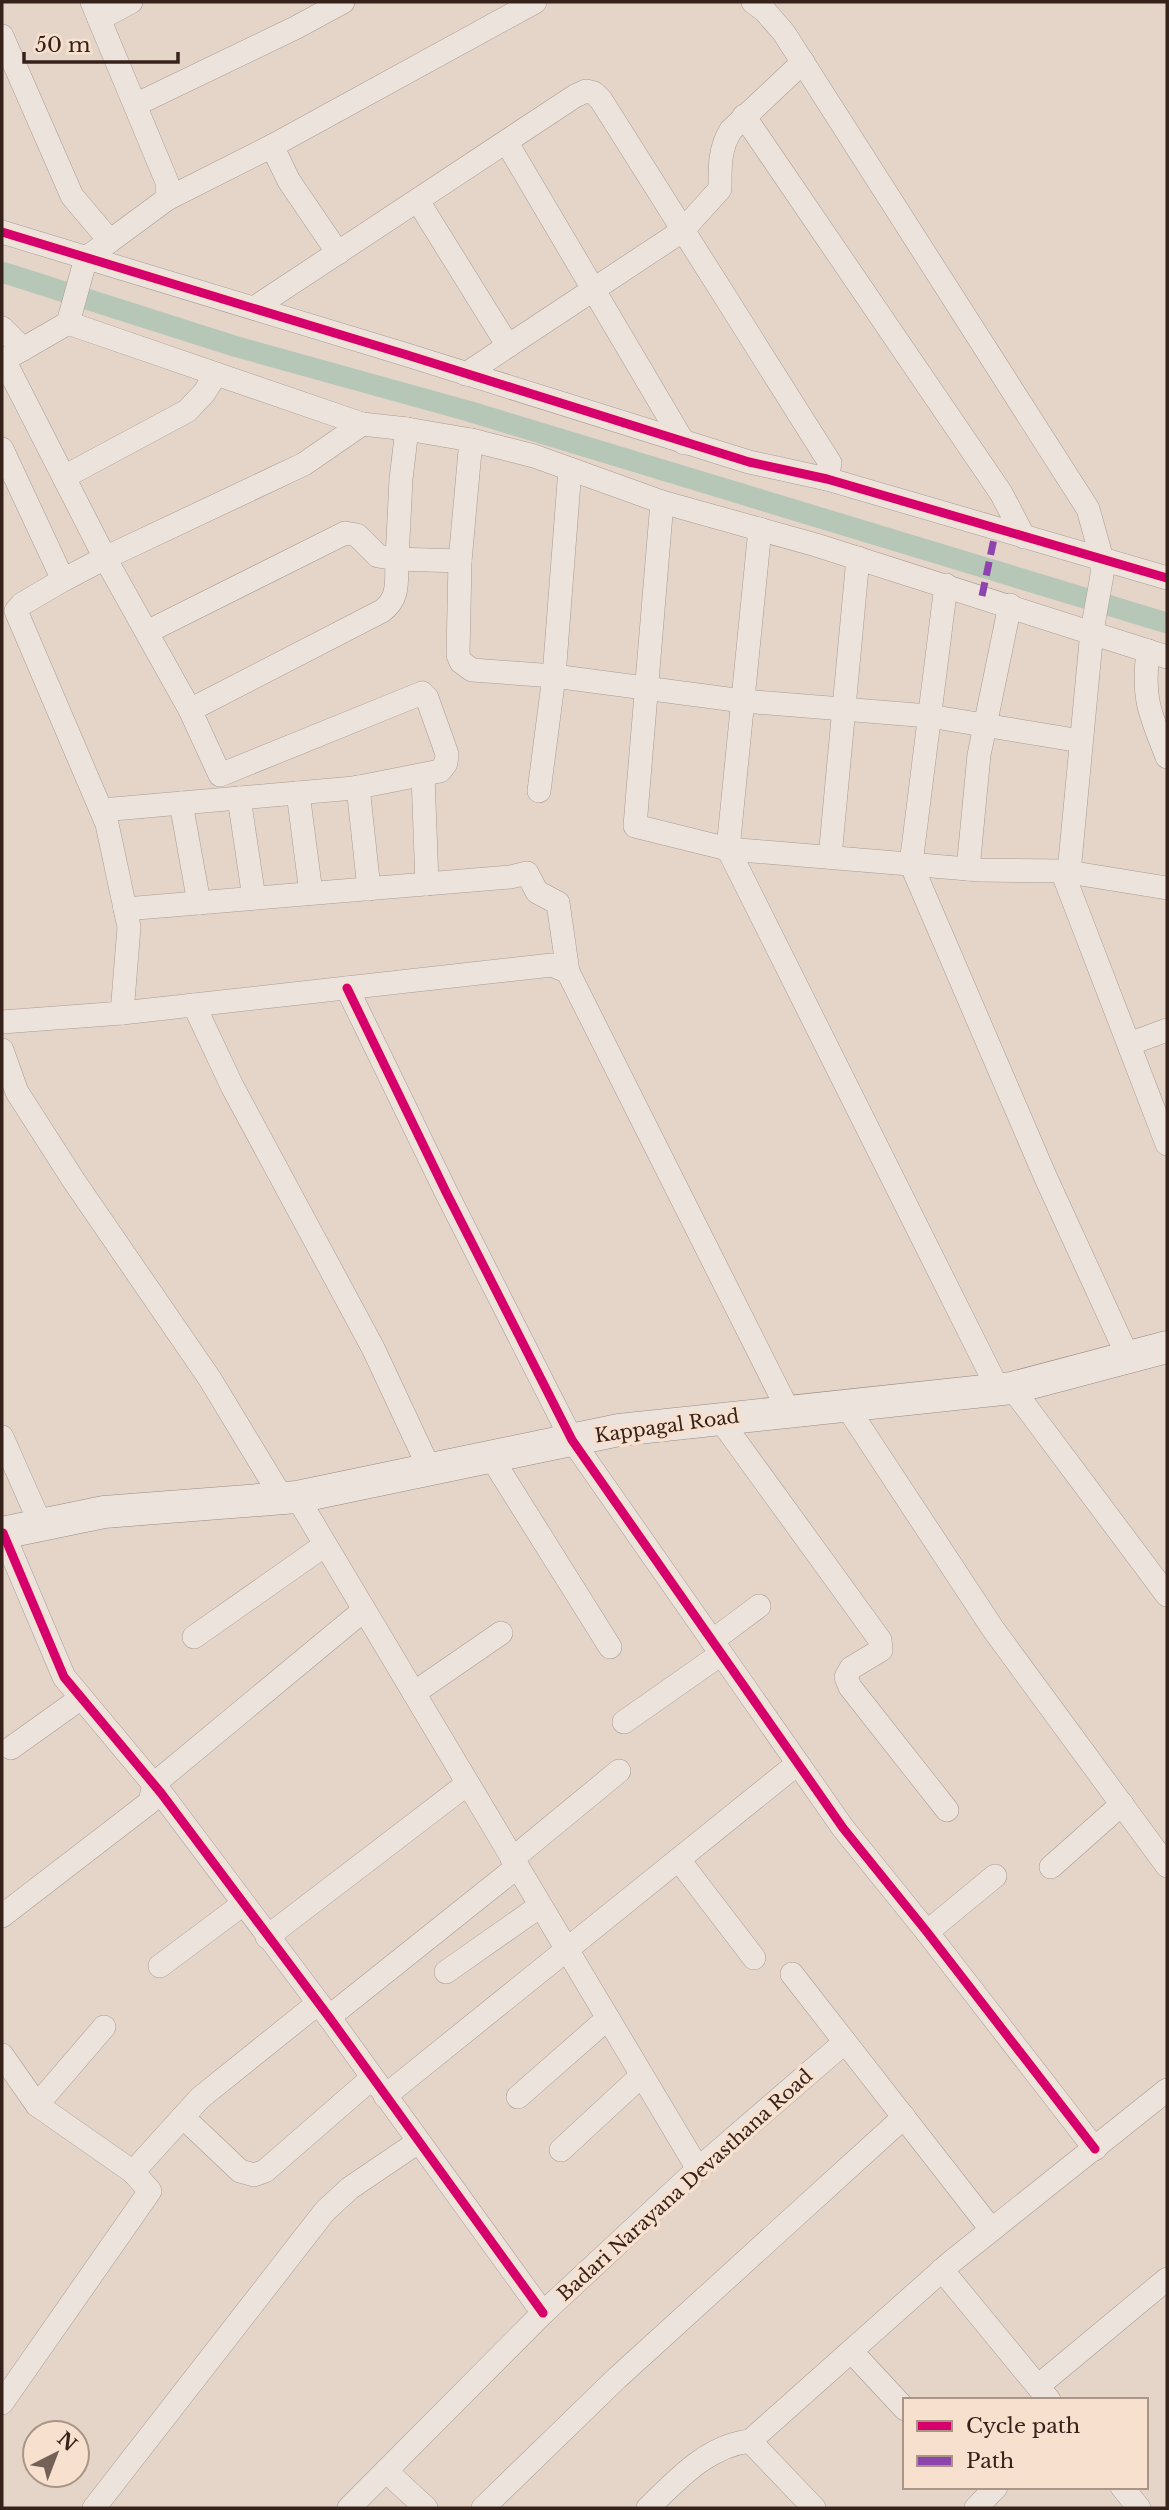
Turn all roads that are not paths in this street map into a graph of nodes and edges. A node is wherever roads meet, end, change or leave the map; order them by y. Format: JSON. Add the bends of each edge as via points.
{"nodes":[{"id":1,"x":131,"y":2,"type":"edge"},
{"id":2,"x":344,"y":2,"type":"edge"},
{"id":3,"x":535,"y":2,"type":"edge"},
{"id":4,"x":753,"y":2,"type":"edge"},
{"id":5,"x":95,"y":10,"type":"edge"},
{"id":6,"x":2,"y":36,"type":"edge"},
{"id":7,"x":803,"y":62,"type":"junction"},
{"id":8,"x":135,"y":104,"type":"junction"},
{"id":9,"x":744,"y":116,"type":"junction"},
{"id":10,"x":507,"y":143,"type":"junction"},
{"id":11,"x":272,"y":146,"type":"junction"},
{"id":12,"x":167,"y":199,"type":"junction"},
{"id":13,"x":418,"y":201,"type":"junction"},
{"id":14,"x":682,"y":231,"type":"junction"},
{"id":15,"x":2,"y":232,"type":"edge"},
{"id":16,"x":110,"y":241,"type":"junction"},
{"id":17,"x":338,"y":253,"type":"junction"},
{"id":18,"x":86,"y":258,"type":"junction"},
{"id":19,"x":593,"y":289,"type":"junction"},
{"id":20,"x":254,"y":309,"type":"junction"},
{"id":21,"x":68,"y":323,"type":"junction"},
{"id":22,"x":2,"y":328,"type":"edge"},
{"id":23,"x":508,"y":346,"type":"junction"},
{"id":24,"x":10,"y":357,"type":"edge"},
{"id":25,"x":216,"y":374,"type":"junction"},
{"id":26,"x":466,"y":374,"type":"junction"},
{"id":27,"x":362,"y":424,"type":"junction"},
{"id":28,"x":407,"y":429,"type":"junction"},
{"id":29,"x":471,"y":440,"type":"junction"},
{"id":30,"x":684,"y":443,"type":"junction"},
{"id":31,"x":2,"y":449,"type":"edge"},
{"id":32,"x":570,"y":468,"type":"junction"},
{"id":33,"x":64,"y":477,"type":"junction"},
{"id":34,"x":827,"y":479,"type":"junction"},
{"id":35,"x":662,"y":502,"type":"junction"},
{"id":36,"x":760,"y":529,"type":"junction"},
{"id":37,"x":1024,"y":537,"type":"junction"},
{"id":38,"x":105,"y":558,"type":"junction"},
{"id":39,"x":858,"y":558,"type":"junction"},
{"id":40,"x":397,"y":559,"type":"junction"},
{"id":41,"x":460,"y":561,"type":"junction"},
{"id":42,"x":1102,"y":567,"type":"junction"},
{"id":43,"x":1167,"y":578,"type":"edge"},
{"id":44,"x":63,"y":580,"type":"junction"},
{"id":45,"x":946,"y":585,"type":"junction"},
{"id":46,"x":1010,"y":605,"type":"junction"},
{"id":47,"x":1092,"y":626,"type":"junction"},
{"id":48,"x":147,"y":632,"type":"junction"},
{"id":49,"x":1158,"y":654,"type":"edge"},
{"id":50,"x":554,"y":676,"type":"junction"},
{"id":51,"x":646,"y":688,"type":"junction"},
{"id":52,"x":743,"y":701,"type":"junction"},
{"id":53,"x":844,"y":709,"type":"junction"},
{"id":54,"x":190,"y":710,"type":"junction"},
{"id":55,"x":929,"y":716,"type":"junction"},
{"id":56,"x":985,"y":724,"type":"junction"},
{"id":57,"x":1081,"y":741,"type":"junction"},
{"id":58,"x":1167,"y":757,"type":"edge"},
{"id":59,"x":220,"y":775,"type":"junction"},
{"id":60,"x":423,"y":775,"type":"junction"},
{"id":61,"x":358,"y":787,"type":"junction"},
{"id":62,"x":539,"y":791,"type":"dead end"},
{"id":63,"x":298,"y":793,"type":"junction"},
{"id":64,"x":234,"y":799,"type":"junction"},
{"id":65,"x":181,"y":803,"type":"junction"},
{"id":66,"x":102,"y":810,"type":"junction"},
{"id":67,"x":728,"y":849,"type":"junction"},
{"id":68,"x":830,"y":857,"type":"junction"},
{"id":69,"x":911,"y":864,"type":"junction"},
{"id":70,"x":968,"y":869,"type":"junction"},
{"id":71,"x":1065,"y":872,"type":"junction"},
{"id":72,"x":427,"y":884,"type":"junction"},
{"id":73,"x":1167,"y":888,"type":"edge"},
{"id":74,"x":369,"y":889,"type":"junction"},
{"id":75,"x":311,"y":893,"type":"junction"},
{"id":76,"x":254,"y":898,"type":"junction"},
{"id":77,"x":199,"y":903,"type":"junction"},
{"id":78,"x":125,"y":909,"type":"junction"},
{"id":79,"x":568,"y":972,"type":"junction"},
{"id":80,"x":347,"y":988,"type":"junction"},
{"id":81,"x":194,"y":1005,"type":"junction"},
{"id":82,"x":122,"y":1013,"type":"junction"},
{"id":83,"x":2,"y":1022,"type":"edge"},
{"id":84,"x":1167,"y":1030,"type":"edge"},
{"id":85,"x":1129,"y":1044,"type":"junction"},
{"id":86,"x":2,"y":1050,"type":"edge"},
{"id":87,"x":1167,"y":1144,"type":"edge"},
{"id":88,"x":1167,"y":1347,"type":"edge"},
{"id":89,"x":1129,"y":1357,"type":"junction"},
{"id":90,"x":1005,"y":1388,"type":"junction"},
{"id":91,"x":845,"y":1404,"type":"junction"},
{"id":92,"x":788,"y":1410,"type":"junction"},
{"id":93,"x":719,"y":1418,"type":"junction"},
{"id":94,"x":2,"y":1437,"type":"edge"},
{"id":95,"x":572,"y":1440,"type":"junction"},
{"id":96,"x":491,"y":1457,"type":"junction"},
{"id":97,"x":430,"y":1470,"type":"junction"},
{"id":98,"x":289,"y":1498,"type":"junction"},
{"id":99,"x":41,"y":1525,"type":"junction"},
{"id":100,"x":2,"y":1533,"type":"edge"},
{"id":101,"x":325,"y":1545,"type":"junction"},
{"id":102,"x":1167,"y":1595,"type":"edge"},
{"id":103,"x":759,"y":1606,"type":"dead end"},
{"id":104,"x":364,"y":1610,"type":"junction"},
{"id":105,"x":501,"y":1633,"type":"dead end"},
{"id":106,"x":194,"y":1637,"type":"dead end"},
{"id":107,"x":610,"y":1647,"type":"dead end"},
{"id":108,"x":717,"y":1647,"type":"junction"},
{"id":109,"x":414,"y":1693,"type":"junction"},
{"id":110,"x":81,"y":1698,"type":"junction"},
{"id":111,"x":624,"y":1722,"type":"dead end"},
{"id":112,"x":11,"y":1748,"type":"dead end"},
{"id":113,"x":797,"y":1763,"type":"junction"},
{"id":114,"x":619,"y":1771,"type":"dead end"},
{"id":115,"x":154,"y":1784,"type":"junction"},
{"id":116,"x":467,"y":1784,"type":"junction"},
{"id":117,"x":1122,"y":1804,"type":"junction"},
{"id":118,"x":947,"y":1810,"type":"dead end"},
{"id":119,"x":679,"y":1860,"type":"junction"},
{"id":120,"x":514,"y":1863,"type":"junction"},
{"id":121,"x":1167,"y":1866,"type":"edge"},
{"id":122,"x":1051,"y":1867,"type":"dead end"},
{"id":123,"x":995,"y":1875,"type":"dead end"},
{"id":124,"x":243,"y":1904,"type":"junction"},
{"id":125,"x":5,"y":1906,"type":"edge"},
{"id":126,"x":540,"y":1906,"type":"junction"},
{"id":127,"x":927,"y":1932,"type":"junction"},
{"id":128,"x":267,"y":1937,"type":"junction"},
{"id":129,"x":567,"y":1951,"type":"junction"},
{"id":130,"x":754,"y":1958,"type":"dead end"},
{"id":131,"x":160,"y":1966,"type":"dead end"},
{"id":132,"x":446,"y":1972,"type":"dead end"},
{"id":133,"x":792,"y":1974,"type":"dead end"},
{"id":134,"x":323,"y":2011,"type":"junction"},
{"id":135,"x":607,"y":2019,"type":"junction"},
{"id":136,"x":104,"y":2027,"type":"dead end"},
{"id":137,"x":845,"y":2042,"type":"junction"},
{"id":138,"x":2,"y":2055,"type":"edge"},
{"id":139,"x":641,"y":2076,"type":"junction"},
{"id":140,"x":378,"y":2087,"type":"junction"},
{"id":141,"x":1167,"y":2090,"type":"edge"},
{"id":142,"x":519,"y":2097,"type":"dead end"},
{"id":143,"x":37,"y":2105,"type":"junction"},
{"id":144,"x":183,"y":2117,"type":"junction"},
{"id":145,"x":904,"y":2117,"type":"junction"},
{"id":146,"x":418,"y":2141,"type":"junction"},
{"id":147,"x":1095,"y":2149,"type":"junction"},
{"id":148,"x":561,"y":2150,"type":"dead end"},
{"id":149,"x":698,"y":2169,"type":"junction"},
{"id":150,"x":132,"y":2172,"type":"junction"},
{"id":151,"x":991,"y":2229,"type":"junction"},
{"id":152,"x":942,"y":2270,"type":"junction"},
{"id":153,"x":1167,"y":2279,"type":"edge"},
{"id":154,"x":543,"y":2313,"type":"junction"},
{"id":155,"x":852,"y":2352,"type":"junction"},
{"id":156,"x":1043,"y":2393,"type":"edge"},
{"id":157,"x":3,"y":2398,"type":"edge"},
{"id":158,"x":903,"y":2407,"type":"edge"},
{"id":159,"x":750,"y":2441,"type":"junction"},
{"id":160,"x":386,"y":2471,"type":"junction"},
{"id":161,"x":1124,"y":2489,"type":"edge"},
{"id":162,"x":94,"y":2508,"type":"edge"},
{"id":163,"x":349,"y":2508,"type":"edge"},
{"id":164,"x":426,"y":2508,"type":"edge"},
{"id":165,"x":483,"y":2508,"type":"edge"},
{"id":166,"x":648,"y":2508,"type":"edge"},
{"id":167,"x":814,"y":2508,"type":"edge"},
{"id":168,"x":1139,"y":2508,"type":"edge"}],
"edges":[{"from":1,"to":5,"type":"street"},
{"from":2,"to":8,"type":"street"},
{"from":3,"to":11,"type":"street"},
{"from":4,"to":7,"type":"street","via":[[784,33]]},
{"from":5,"to":8,"type":"street"},
{"from":6,"to":16,"type":"street","via":[[72,196]]},
{"from":7,"to":9,"type":"street"},
{"from":7,"to":42,"type":"street","via":[[1083,499]]},
{"from":8,"to":12,"type":"street","via":[[167,182]]},
{"from":9,"to":14,"type":"street","via":[[724,142],[720,189]]},
{"from":9,"to":37,"type":"street","via":[[1001,493]]},
{"from":10,"to":13,"type":"street"},
{"from":10,"to":14,"type":"street","via":[[575,96],[594,93]]},
{"from":10,"to":19,"type":"street"},
{"from":11,"to":12,"type":"street"},
{"from":11,"to":17,"type":"street","via":[[289,181]]},
{"from":12,"to":16,"type":"street"},
{"from":13,"to":17,"type":"street"},
{"from":13,"to":23,"type":"street"},
{"from":14,"to":19,"type":"street"},
{"from":14,"to":34,"type":"street","via":[[830,463]]},
{"from":15,"to":18,"type":"street"},
{"from":16,"to":18,"type":"street"},
{"from":17,"to":20,"type":"street"},
{"from":18,"to":20,"type":"street"},
{"from":18,"to":21,"type":"street"},
{"from":19,"to":23,"type":"street"},
{"from":19,"to":30,"type":"street"},
{"from":20,"to":26,"type":"street"},
{"from":21,"to":24,"type":"street"},
{"from":21,"to":25,"type":"street"},
{"from":22,"to":24,"type":"street"},
{"from":23,"to":26,"type":"street"},
{"from":24,"to":33,"type":"street"},
{"from":25,"to":27,"type":"street"},
{"from":25,"to":33,"type":"street","via":[[187,411]]},
{"from":26,"to":30,"type":"street"},
{"from":27,"to":28,"type":"street"},
{"from":27,"to":38,"type":"street","via":[[304,464]]},
{"from":28,"to":29,"type":"street"},
{"from":28,"to":40,"type":"street"},
{"from":29,"to":32,"type":"street"},
{"from":29,"to":41,"type":"street"},
{"from":30,"to":34,"type":"street","via":[[749,463]]},
{"from":31,"to":44,"type":"street"},
{"from":32,"to":35,"type":"street"},
{"from":32,"to":50,"type":"street"},
{"from":33,"to":38,"type":"street"},
{"from":34,"to":37,"type":"street"},
{"from":35,"to":36,"type":"street"},
{"from":35,"to":51,"type":"street"},
{"from":36,"to":39,"type":"street"},
{"from":36,"to":52,"type":"street"},
{"from":37,"to":42,"type":"street"},
{"from":38,"to":44,"type":"street"},
{"from":38,"to":48,"type":"street"},
{"from":39,"to":45,"type":"street"},
{"from":39,"to":53,"type":"street"},
{"from":40,"to":41,"type":"street"},
{"from":40,"to":48,"type":"street","via":[[377,556],[357,535],[345,533]]},
{"from":40,"to":54,"type":"street","via":[[393,604]]},
{"from":41,"to":50,"type":"street","via":[[461,662],[472,670]]},
{"from":42,"to":43,"type":"street"},
{"from":42,"to":47,"type":"street"},
{"from":44,"to":66,"type":"street","via":[[16,611]]},
{"from":45,"to":46,"type":"street"},
{"from":45,"to":55,"type":"street"},
{"from":46,"to":47,"type":"street"},
{"from":46,"to":56,"type":"street"},
{"from":47,"to":49,"type":"street"},
{"from":47,"to":57,"type":"street"},
{"from":48,"to":54,"type":"street"},
{"from":49,"to":58,"type":"street","via":[[1144,681],[1145,694]]},
{"from":50,"to":51,"type":"street"},
{"from":50,"to":62,"type":"street"},
{"from":51,"to":52,"type":"street"},
{"from":51,"to":67,"type":"street","via":[[635,826]]},
{"from":52,"to":53,"type":"street"},
{"from":52,"to":67,"type":"street"},
{"from":53,"to":55,"type":"street"},
{"from":53,"to":68,"type":"street"},
{"from":54,"to":59,"type":"street"},
{"from":55,"to":56,"type":"street"},
{"from":55,"to":69,"type":"street"},
{"from":56,"to":57,"type":"street"},
{"from":56,"to":70,"type":"street"},
{"from":57,"to":71,"type":"street"},
{"from":59,"to":60,"type":"street","via":[[422,693],[428,698],[447,754],[440,771]]},
{"from":59,"to":64,"type":"street"},
{"from":60,"to":61,"type":"street"},
{"from":60,"to":72,"type":"street"},
{"from":61,"to":63,"type":"street"},
{"from":61,"to":74,"type":"street"},
{"from":63,"to":64,"type":"street"},
{"from":63,"to":75,"type":"street"},
{"from":64,"to":65,"type":"street"},
{"from":64,"to":76,"type":"street"},
{"from":65,"to":66,"type":"street"},
{"from":65,"to":77,"type":"street"},
{"from":66,"to":78,"type":"street"},
{"from":67,"to":68,"type":"street"},
{"from":67,"to":90,"type":"street"},
{"from":68,"to":69,"type":"street"},
{"from":69,"to":70,"type":"street"},
{"from":69,"to":89,"type":"street","via":[[1039,1163]]},
{"from":70,"to":71,"type":"street"},
{"from":71,"to":73,"type":"street"},
{"from":71,"to":85,"type":"street"},
{"from":72,"to":74,"type":"street"},
{"from":72,"to":79,"type":"street","via":[[527,873],[537,892],[558,903]]},
{"from":74,"to":75,"type":"street"},
{"from":75,"to":76,"type":"street"},
{"from":76,"to":77,"type":"street"},
{"from":77,"to":78,"type":"street"},
{"from":78,"to":82,"type":"street","via":[[129,927]]},
{"from":79,"to":80,"type":"street","via":[[552,965]]},
{"from":79,"to":92,"type":"street"},
{"from":80,"to":81,"type":"street"},
{"from":80,"to":95,"type":"street"},
{"from":81,"to":82,"type":"street"},
{"from":81,"to":97,"type":"street","via":[[232,1086],[373,1348]]},
{"from":82,"to":83,"type":"street"},
{"from":84,"to":85,"type":"street"},
{"from":85,"to":87,"type":"street"},
{"from":86,"to":98,"type":"street","via":[[17,1092]]},
{"from":88,"to":89,"type":"main road","name":"Kappagal Road"},
{"from":89,"to":90,"type":"main road","name":"Kappagal Road"},
{"from":90,"to":91,"type":"main road","name":"Kappagal Road"},
{"from":90,"to":102,"type":"street"},
{"from":91,"to":92,"type":"main road","name":"Kappagal Road"},
{"from":91,"to":117,"type":"street","via":[[993,1629]]},
{"from":92,"to":93,"type":"main road","name":"Kappagal Road"},
{"from":93,"to":95,"type":"main road","name":"Kappagal Road"},
{"from":93,"to":118,"type":"street","via":[[880,1640],[881,1650],[846,1677]]},
{"from":94,"to":99,"type":"street"},
{"from":95,"to":96,"type":"main road","name":"Kappagal Road"},
{"from":95,"to":108,"type":"street"},
{"from":96,"to":97,"type":"main road","name":"Kappagal Road"},
{"from":96,"to":107,"type":"street"},
{"from":97,"to":98,"type":"main road","name":"Kappagal Road"},
{"from":98,"to":99,"type":"main road","name":"Kappagal Road","via":[[104,1511]]},
{"from":98,"to":101,"type":"street"},
{"from":99,"to":100,"type":"main road","name":"Kappagal Road"},
{"from":100,"to":110,"type":"street","via":[[64,1677]]},
{"from":101,"to":104,"type":"street"},
{"from":101,"to":106,"type":"street"},
{"from":103,"to":108,"type":"street"},
{"from":104,"to":109,"type":"street"},
{"from":104,"to":115,"type":"street"},
{"from":105,"to":109,"type":"street"},
{"from":108,"to":111,"type":"street"},
{"from":108,"to":113,"type":"street"},
{"from":109,"to":116,"type":"street"},
{"from":110,"to":112,"type":"street"},
{"from":110,"to":115,"type":"street"},
{"from":113,"to":119,"type":"street"},
{"from":113,"to":127,"type":"street"},
{"from":114,"to":120,"type":"street"},
{"from":115,"to":124,"type":"street"},
{"from":115,"to":125,"type":"street","via":[[150,1802]]},
{"from":116,"to":120,"type":"street"},
{"from":116,"to":128,"type":"street"},
{"from":117,"to":121,"type":"street"},
{"from":117,"to":122,"type":"street"},
{"from":119,"to":129,"type":"street"},
{"from":119,"to":130,"type":"street"},
{"from":120,"to":126,"type":"street"},
{"from":120,"to":134,"type":"street"},
{"from":123,"to":127,"type":"street"},
{"from":124,"to":128,"type":"street"},
{"from":124,"to":131,"type":"street"},
{"from":126,"to":129,"type":"street"},
{"from":126,"to":132,"type":"street"},
{"from":127,"to":147,"type":"street"},
{"from":128,"to":134,"type":"street"},
{"from":129,"to":135,"type":"street"},
{"from":129,"to":140,"type":"street"},
{"from":133,"to":137,"type":"street"},
{"from":134,"to":140,"type":"street"},
{"from":134,"to":144,"type":"street","via":[[200,2098]]},
{"from":135,"to":139,"type":"street"},
{"from":135,"to":142,"type":"street"},
{"from":136,"to":143,"type":"street"},
{"from":137,"to":145,"type":"street"},
{"from":137,"to":149,"type":"street","name":"Badari Narayana Devasthana Road"},
{"from":138,"to":143,"type":"street"},
{"from":139,"to":148,"type":"street"},
{"from":139,"to":149,"type":"street"},
{"from":140,"to":144,"type":"street","via":[[254,2175],[240,2171]]},
{"from":140,"to":146,"type":"street"},
{"from":141,"to":147,"type":"street"},
{"from":143,"to":150,"type":"street"},
{"from":144,"to":150,"type":"street"},
{"from":145,"to":151,"type":"street"},
{"from":145,"to":165,"type":"street","via":[[617,2378]]},
{"from":146,"to":154,"type":"street"},
{"from":146,"to":162,"type":"street","via":[[350,2188],[316,2221]]},
{"from":147,"to":151,"type":"street"},
{"from":149,"to":154,"type":"street","name":"Badari Narayana Devasthana Road"},
{"from":150,"to":157,"type":"street","via":[[150,2191]]},
{"from":151,"to":152,"type":"street"},
{"from":152,"to":155,"type":"street"},
{"from":152,"to":156,"type":"street"},
{"from":153,"to":156,"type":"street"},
{"from":154,"to":160,"type":"street","name":"Badari Narayana Devasthana Road"},
{"from":155,"to":158,"type":"street"},
{"from":155,"to":159,"type":"street"},
{"from":159,"to":166,"type":"street","via":[[731,2443],[711,2453]]},
{"from":159,"to":167,"type":"street"},
{"from":160,"to":163,"type":"street","name":"Badari Narayana Devasthana Road"},
{"from":160,"to":164,"type":"street"},
{"from":161,"to":168,"type":"street"}]}
